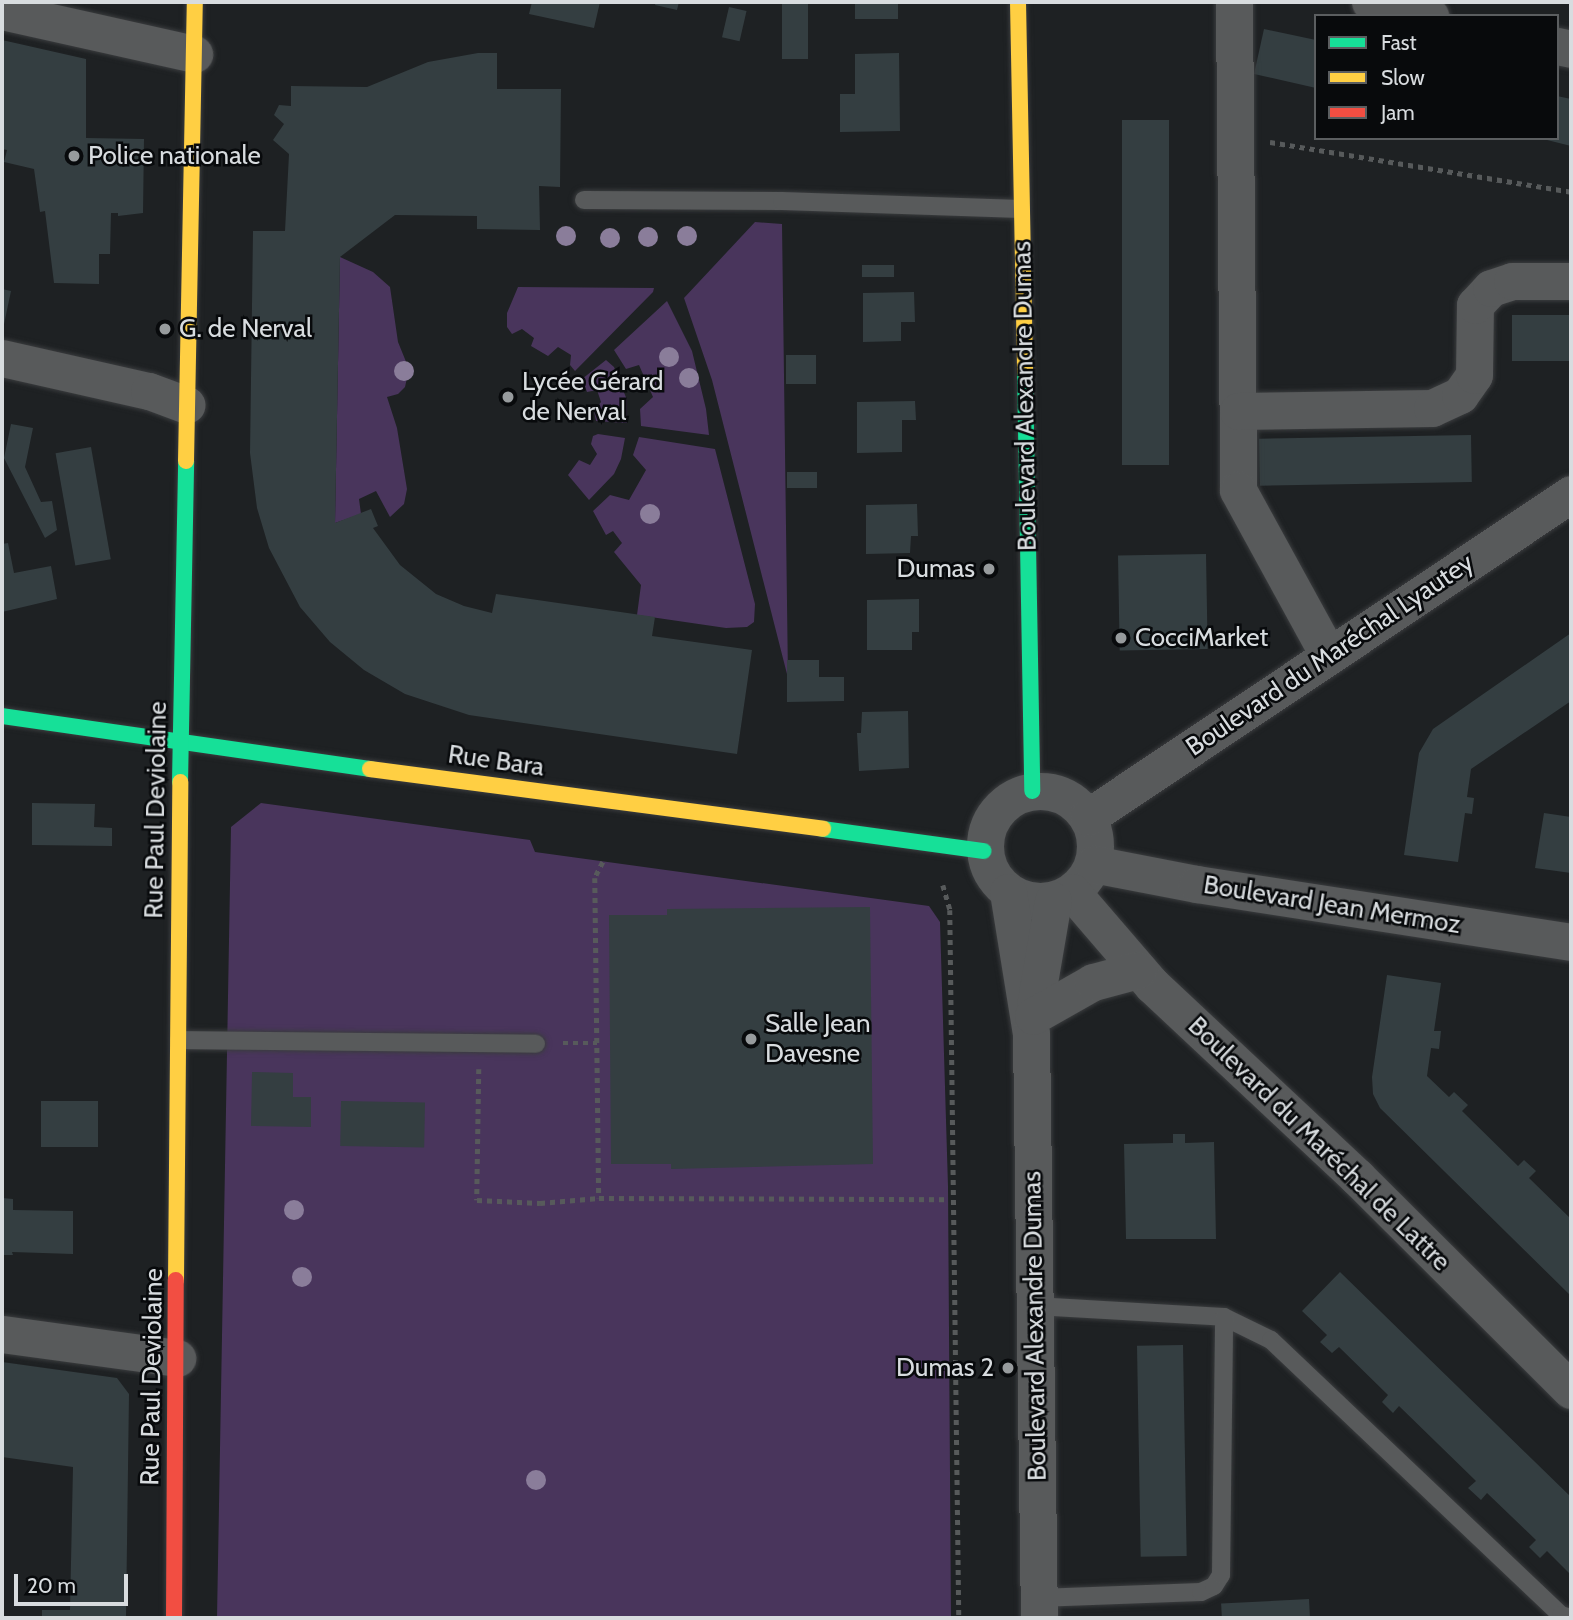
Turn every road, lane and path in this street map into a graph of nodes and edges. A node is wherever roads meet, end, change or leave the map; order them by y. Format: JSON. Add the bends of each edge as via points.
{"nodes":[{"id":1,"x":195,"y":2,"type":"edge"},
{"id":2,"x":1018,"y":2,"type":"edge"},
{"id":3,"x":1234,"y":2,"type":"edge"},
{"id":4,"x":1370,"y":2,"type":"edge"},
{"id":5,"x":2,"y":11,"type":"edge"},
{"id":6,"x":1421,"y":14,"type":"edge"},
{"id":7,"x":194,"y":54,"type":"junction"},
{"id":8,"x":1235,"y":136,"type":"junction"},
{"id":9,"x":1571,"y":192,"type":"edge"},
{"id":10,"x":584,"y":200,"type":"dead end"},
{"id":11,"x":1021,"y":209,"type":"junction"},
{"id":12,"x":1571,"y":281,"type":"edge"},
{"id":13,"x":2,"y":358,"type":"edge"},
{"id":14,"x":187,"y":405,"type":"junction"},
{"id":15,"x":1238,"y":411,"type":"junction"},
{"id":16,"x":1571,"y":494,"type":"edge"},
{"id":17,"x":1329,"y":656,"type":"junction"},
{"id":18,"x":2,"y":716,"type":"edge"},
{"id":19,"x":180,"y":743,"type":"junction"},
{"id":20,"x":1032,"y":791,"type":"junction"},
{"id":21,"x":1088,"y":817,"type":"junction"},
{"id":22,"x":940,"y":846,"type":"junction"},
{"id":23,"x":984,"y":851,"type":"junction"},
{"id":24,"x":603,"y":862,"type":"dead end"},
{"id":25,"x":1073,"y":886,"type":"junction"},
{"id":26,"x":1008,"y":892,"type":"junction"},
{"id":27,"x":1571,"y":942,"type":"edge"},
{"id":28,"x":1138,"y":970,"type":"junction"},
{"id":29,"x":1032,"y":1025,"type":"junction"},
{"id":30,"x":179,"y":1040,"type":"junction"},
{"id":31,"x":597,"y":1043,"type":"junction"},
{"id":32,"x":480,"y":1044,"type":"junction"},
{"id":33,"x":545,"y":1044,"type":"joint"},
{"id":34,"x":599,"y":1198,"type":"junction"},
{"id":35,"x":948,"y":1199,"type":"dead end"},
{"id":36,"x":1035,"y":1306,"type":"junction"},
{"id":37,"x":1224,"y":1317,"type":"junction"},
{"id":38,"x":2,"y":1334,"type":"edge"},
{"id":39,"x":177,"y":1358,"type":"junction"},
{"id":40,"x":1571,"y":1391,"type":"edge"},
{"id":41,"x":1039,"y":1608,"type":"edge"},
{"id":42,"x":174,"y":1618,"type":"edge"},
{"id":43,"x":960,"y":1618,"type":"edge"},
{"id":44,"x":1571,"y":1618,"type":"edge"}],
"edges":[{"from":1,"to":7,"type":"street","name":"Rue Paul Deviolaine"},
{"from":2,"to":11,"type":"street","name":"Boulevard Alexandre Dumas"},
{"from":3,"to":8,"type":"street"},
{"from":4,"to":6,"type":"street"},
{"from":5,"to":7,"type":"street"},
{"from":7,"to":14,"type":"street","name":"Rue Paul Deviolaine"},
{"from":8,"to":9,"type":"path"},
{"from":8,"to":15,"type":"street"},
{"from":10,"to":11,"type":"lane"},
{"from":11,"to":20,"type":"street","name":"Boulevard Alexandre Dumas"},
{"from":12,"to":15,"type":"street","via":[[1512,281],[1491,288],[1475,305],[1474,375],[1460,395],[1432,408]]},
{"from":13,"to":14,"type":"street","via":[[149,391]]},
{"from":14,"to":19,"type":"street","name":"Rue Paul Deviolaine"},
{"from":15,"to":17,"type":"street","via":[[1238,490]]},
{"from":16,"to":17,"type":"street","name":"Boulevard du Maréchal Lyautey"},
{"from":17,"to":21,"type":"street","name":"Boulevard du Maréchal Lyautey"},
{"from":18,"to":19,"type":"street","name":"Rue Bara"},
{"from":19,"to":22,"type":"street","name":"Rue Bara"},
{"from":19,"to":30,"type":"street","name":"Rue Paul Deviolaine"},
{"from":20,"to":21,"type":"street","via":[[1054,792],[1073,801]]},
{"from":20,"to":23,"type":"street","via":[[1012,798],[996,811],[986,830]]},
{"from":21,"to":25,"type":"street","via":[[1096,840]]},
{"from":22,"to":23,"type":"street","name":"Rue Bara"},
{"from":22,"to":43,"type":"path","via":[[940,872],[950,910]]},
{"from":23,"to":26,"type":"street","via":[[996,881]]},
{"from":24,"to":31,"type":"path","via":[[595,878]]},
{"from":25,"to":26,"type":"street","via":[[1022,900]]},
{"from":25,"to":27,"type":"street","name":"Boulevard Jean Mermoz","via":[[1197,884]]},
{"from":25,"to":28,"type":"street","name":"Boulevard du Maréchal de Lattre"},
{"from":25,"to":29,"type":"street","name":"Boulevard Alexandre Dumas"},
{"from":26,"to":29,"type":"street","name":"Boulevard Alexandre Dumas"},
{"from":28,"to":29,"type":"street","via":[[1093,982]]},
{"from":28,"to":40,"type":"street","name":"Boulevard du Maréchal de Lattre","via":[[1357,1177]]},
{"from":29,"to":36,"type":"street","name":"Boulevard Alexandre Dumas"},
{"from":30,"to":32,"type":"lane"},
{"from":30,"to":39,"type":"street","name":"Rue Paul Deviolaine"},
{"from":31,"to":33,"type":"path"},
{"from":31,"to":34,"type":"path"},
{"from":32,"to":33,"type":"lane"},
{"from":32,"to":34,"type":"path","via":[[477,1200],[540,1203]]},
{"from":34,"to":35,"type":"path"},
{"from":36,"to":37,"type":"lane"},
{"from":36,"to":41,"type":"street","name":"Boulevard Alexandre Dumas"},
{"from":37,"to":41,"type":"lane","via":[[1221,1575],[1214,1586],[1201,1591]]},
{"from":37,"to":44,"type":"lane","via":[[1271,1340],[1560,1615]]},
{"from":38,"to":39,"type":"street"},
{"from":39,"to":42,"type":"street","name":"Rue Paul Deviolaine"}]}
